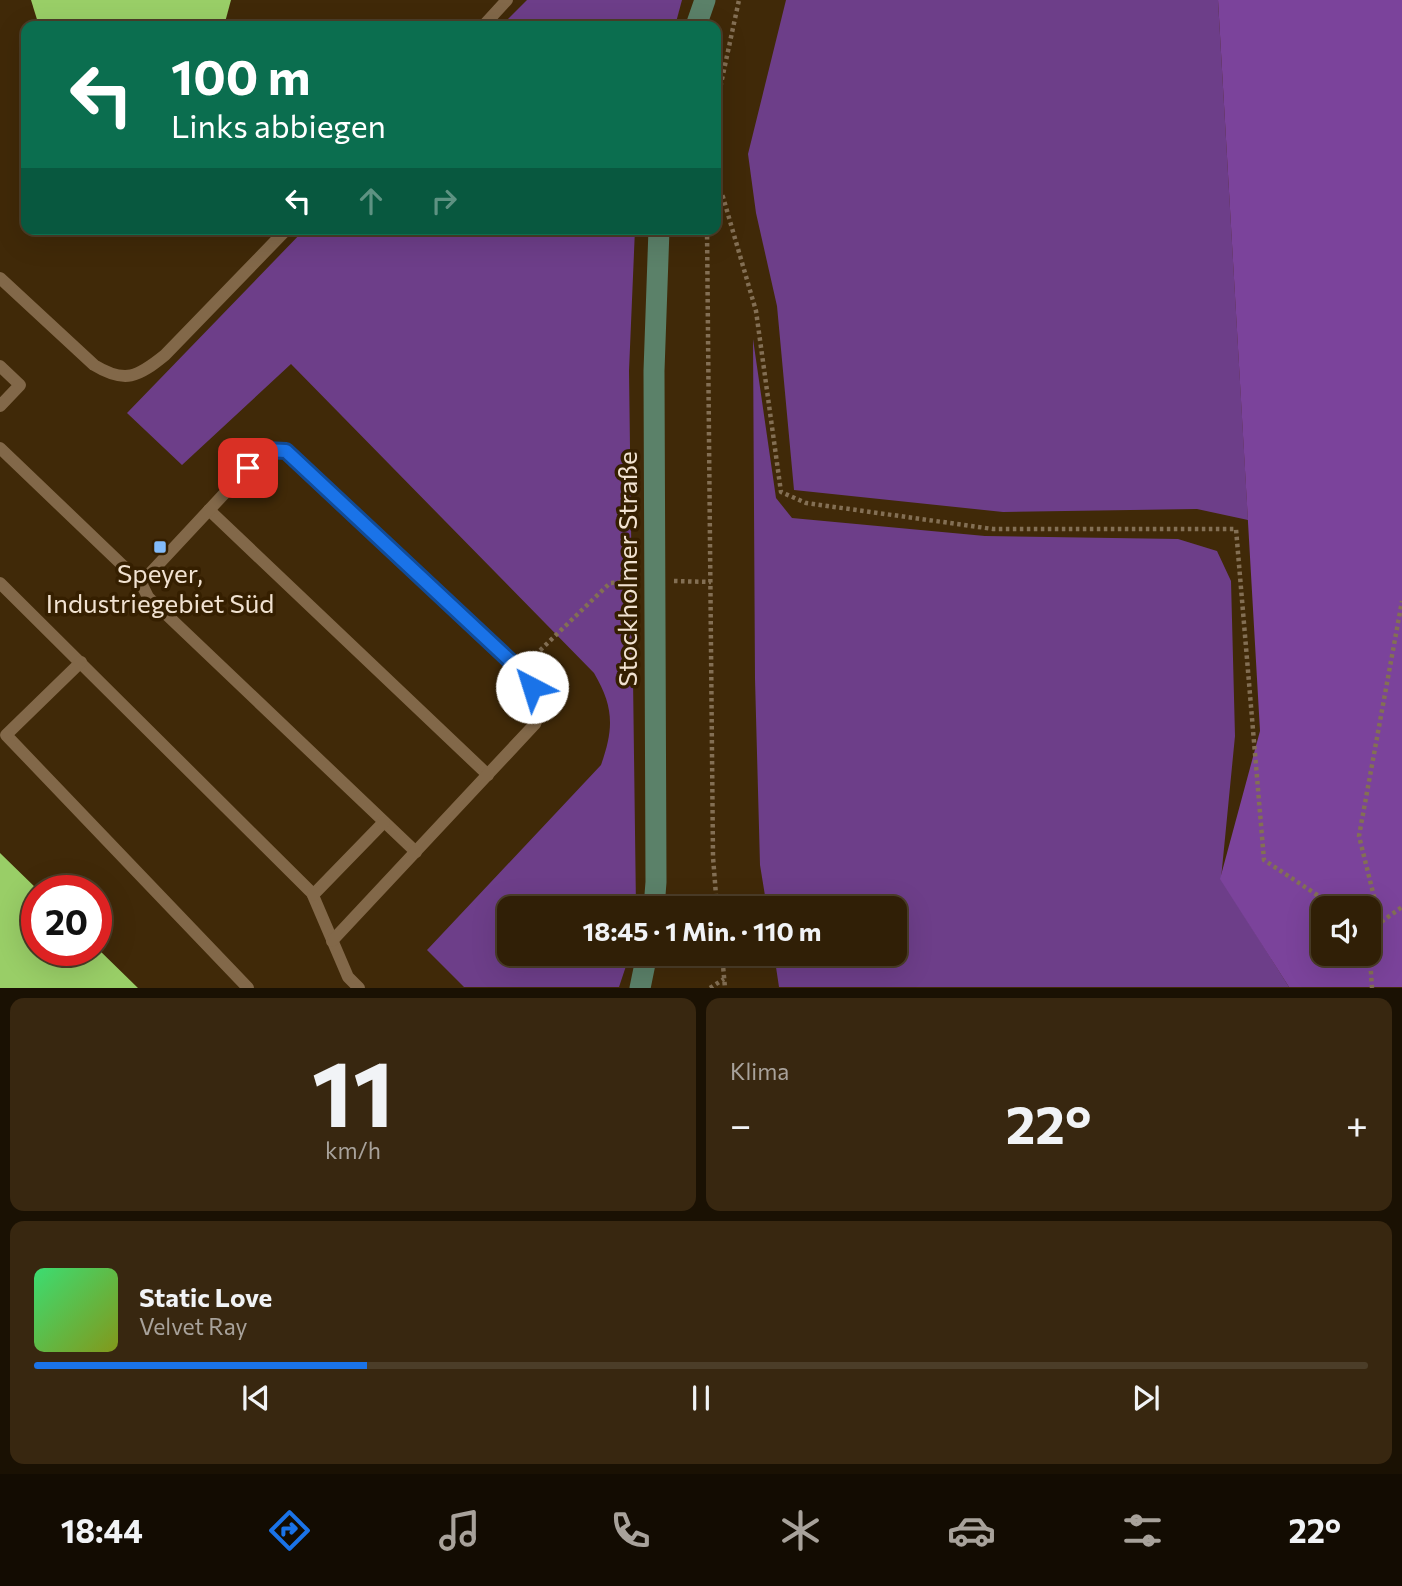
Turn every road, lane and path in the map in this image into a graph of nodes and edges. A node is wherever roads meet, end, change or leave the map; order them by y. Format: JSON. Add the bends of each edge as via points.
{"nodes":[{"id":1,"x":491,"y":0,"type":"edge"},
{"id":2,"x":507,"y":0,"type":"edge"},
{"id":3,"x":705,"y":0,"type":"edge"},
{"id":4,"x":739,"y":0,"type":"edge"},
{"id":5,"x":485,"y":21,"type":"edge"},
{"id":6,"x":488,"y":21,"type":"edge"},
{"id":7,"x":698,"y":21,"type":"edge"},
{"id":8,"x":721,"y":84,"type":"edge"},
{"id":9,"x":721,"y":193,"type":"edge"},
{"id":10,"x":281,"y":235,"type":"edge"},
{"id":11,"x":659,"y":235,"type":"edge"},
{"id":12,"x":707,"y":235,"type":"edge"},
{"id":13,"x":0,"y":278,"type":"edge"},
{"id":14,"x":0,"y":366,"type":"edge"},
{"id":15,"x":0,"y":406,"type":"edge"},
{"id":16,"x":0,"y":448,"type":"edge"},
{"id":17,"x":209,"y":510,"type":"junction"},
{"id":18,"x":630,"y":581,"type":"dead end"},
{"id":19,"x":685,"y":581,"type":"dead end"},
{"id":20,"x":711,"y":582,"type":"junction"},
{"id":21,"x":0,"y":583,"type":"edge"},
{"id":22,"x":141,"y":583,"type":"junction"},
{"id":23,"x":1402,"y":601,"type":"edge"},
{"id":24,"x":81,"y":662,"type":"junction"},
{"id":25,"x":520,"y":670,"type":"junction"},
{"id":26,"x":3,"y":732,"type":"edge"},
{"id":27,"x":488,"y":775,"type":"junction"},
{"id":28,"x":384,"y":822,"type":"junction"},
{"id":29,"x":416,"y":852,"type":"junction"},
{"id":30,"x":313,"y":895,"type":"junction"},
{"id":31,"x":655,"y":896,"type":"edge"},
{"id":32,"x":717,"y":896,"type":"edge"},
{"id":33,"x":1319,"y":896,"type":"edge"},
{"id":34,"x":1374,"y":896,"type":"edge"},
{"id":35,"x":1402,"y":907,"type":"edge"},
{"id":36,"x":1381,"y":925,"type":"edge"},
{"id":37,"x":332,"y":941,"type":"junction"},
{"id":38,"x":645,"y":966,"type":"edge"},
{"id":39,"x":723,"y":966,"type":"edge"},
{"id":40,"x":1371,"y":966,"type":"edge"},
{"id":41,"x":724,"y":979,"type":"junction"},
{"id":42,"x":248,"y":988,"type":"edge"},
{"id":43,"x":359,"y":988,"type":"edge"},
{"id":44,"x":640,"y":988,"type":"edge"},
{"id":45,"x":710,"y":988,"type":"edge"},
{"id":46,"x":725,"y":988,"type":"edge"},
{"id":47,"x":1372,"y":988,"type":"edge"}],
"edges":[{"from":1,"to":5,"type":"lane"},
{"from":2,"to":6,"type":"lane"},
{"from":3,"to":7,"type":"street"},
{"from":4,"to":8,"type":"path"},
{"from":9,"to":33,"type":"path","via":[[756,312],[781,492],[806,503],[993,529],[1237,528],[1264,860]]},
{"from":10,"to":13,"type":"lane","via":[[165,355],[130,376],[112,376],[94,365]]},
{"from":11,"to":31,"type":"street","name":"Stockholmer Straße","via":[[654,344]]},
{"from":12,"to":20,"type":"path"},
{"from":14,"to":15,"type":"lane","via":[[20,385]]},
{"from":16,"to":22,"type":"lane"},
{"from":17,"to":22,"type":"lane"},
{"from":17,"to":25,"type":"lane","via":[[265,450],[286,451]]},
{"from":17,"to":27,"type":"lane"},
{"from":18,"to":25,"type":"path","via":[[610,583]]},
{"from":19,"to":20,"type":"path"},
{"from":20,"to":32,"type":"path"},
{"from":21,"to":24,"type":"lane"},
{"from":22,"to":28,"type":"lane","via":[[148,597]]},
{"from":23,"to":34,"type":"path","via":[[1359,836]]},
{"from":24,"to":26,"type":"lane"},
{"from":24,"to":30,"type":"lane"},
{"from":25,"to":27,"type":"lane","via":[[543,703],[535,724]]},
{"from":26,"to":42,"type":"lane"},
{"from":27,"to":29,"type":"lane"},
{"from":28,"to":29,"type":"lane"},
{"from":28,"to":30,"type":"lane"},
{"from":29,"to":37,"type":"lane"},
{"from":30,"to":37,"type":"lane"},
{"from":35,"to":36,"type":"path"},
{"from":37,"to":43,"type":"lane","via":[[348,977]]},
{"from":38,"to":44,"type":"street"},
{"from":39,"to":41,"type":"path"},
{"from":40,"to":47,"type":"path"},
{"from":41,"to":45,"type":"path"},
{"from":41,"to":46,"type":"path"}]}
